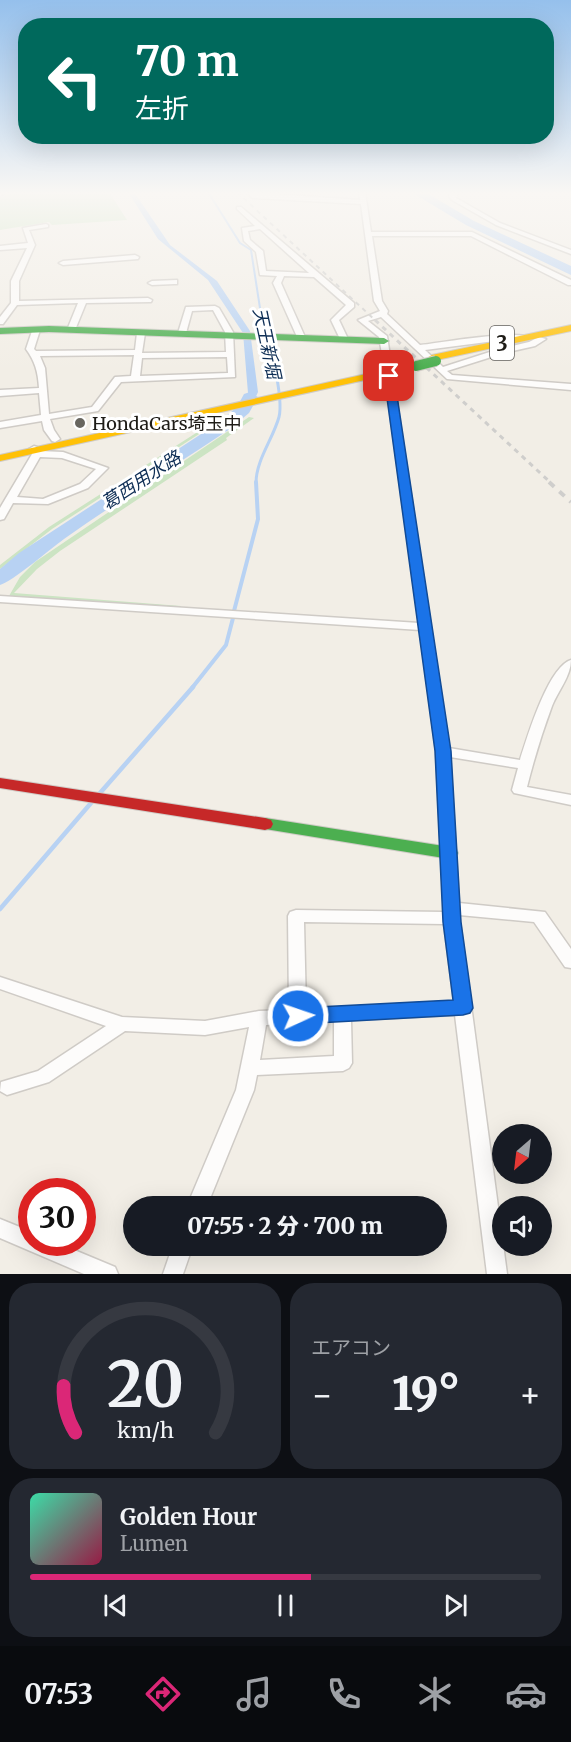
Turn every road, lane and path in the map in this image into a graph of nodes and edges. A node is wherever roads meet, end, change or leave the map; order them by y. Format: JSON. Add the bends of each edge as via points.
{"nodes":[{"id":1,"x":29,"y":251,"type":"edge"},
{"id":2,"x":259,"y":251,"type":"edge"},
{"id":3,"x":290,"y":251,"type":"edge"},
{"id":4,"x":371,"y":251,"type":"edge"},
{"id":5,"x":508,"y":251,"type":"edge"},
{"id":6,"x":135,"y":257,"type":"dead end"},
{"id":7,"x":63,"y":263,"type":"dead end"},
{"id":8,"x":280,"y":274,"type":"junction"},
{"id":9,"x":317,"y":275,"type":"junction"},
{"id":10,"x":174,"y":282,"type":"dead end"},
{"id":11,"x":571,"y":282,"type":"edge"},
{"id":12,"x":152,"y":283,"type":"dead end"},
{"id":13,"x":148,"y":300,"type":"dead end"},
{"id":14,"x":15,"y":303,"type":"junction"},
{"id":15,"x":82,"y":304,"type":"junction"},
{"id":16,"x":109,"y":308,"type":"dead end"},
{"id":17,"x":4,"y":312,"type":"edge"},
{"id":18,"x":383,"y":314,"type":"junction"},
{"id":19,"x":0,"y":322,"type":"edge"},
{"id":20,"x":36,"y":330,"type":"junction"},
{"id":21,"x":71,"y":330,"type":"junction"},
{"id":22,"x":571,"y":330,"type":"edge"},
{"id":23,"x":0,"y":332,"type":"edge"},
{"id":24,"x":141,"y":333,"type":"junction"},
{"id":25,"x":182,"y":333,"type":"junction"},
{"id":26,"x":251,"y":335,"type":"junction"},
{"id":27,"x":301,"y":337,"type":"junction"},
{"id":28,"x":535,"y":338,"type":"junction"},
{"id":29,"x":344,"y":339,"type":"junction"},
{"id":30,"x":384,"y":341,"type":"junction"},
{"id":31,"x":419,"y":348,"type":"junction"},
{"id":32,"x":36,"y":354,"type":"junction"},
{"id":33,"x":139,"y":354,"type":"junction"},
{"id":34,"x":229,"y":354,"type":"junction"},
{"id":35,"x":437,"y":363,"type":"junction"},
{"id":36,"x":135,"y":378,"type":"junction"},
{"id":37,"x":571,"y":387,"type":"edge"},
{"id":38,"x":42,"y":390,"type":"junction"},
{"id":39,"x":0,"y":393,"type":"edge"},
{"id":40,"x":230,"y":404,"type":"junction"},
{"id":41,"x":47,"y":417,"type":"junction"},
{"id":42,"x":0,"y":425,"type":"edge"},
{"id":43,"x":55,"y":439,"type":"junction"},
{"id":44,"x":35,"y":451,"type":"junction"},
{"id":45,"x":0,"y":453,"type":"edge"},
{"id":46,"x":0,"y":458,"type":"edge"},
{"id":47,"x":12,"y":500,"type":"junction"},
{"id":48,"x":0,"y":517,"type":"edge"},
{"id":49,"x":0,"y":599,"type":"edge"},
{"id":50,"x":424,"y":627,"type":"junction"},
{"id":51,"x":571,"y":664,"type":"edge"},
{"id":52,"x":443,"y":751,"type":"junction"},
{"id":53,"x":525,"y":765,"type":"junction"},
{"id":54,"x":0,"y":783,"type":"edge"},
{"id":55,"x":571,"y":800,"type":"edge"},
{"id":56,"x":450,"y":853,"type":"junction"},
{"id":57,"x":452,"y":913,"type":"junction"},
{"id":58,"x":571,"y":962,"type":"edge"},
{"id":59,"x":2,"y":983,"type":"dead end"},
{"id":60,"x":463,"y":1008,"type":"junction"},
{"id":61,"x":342,"y":1014,"type":"junction"},
{"id":62,"x":298,"y":1016,"type":"junction"},
{"id":63,"x":259,"y":1018,"type":"junction"},
{"id":64,"x":122,"y":1024,"type":"junction"},
{"id":65,"x":249,"y":1068,"type":"junction"},
{"id":66,"x":7,"y":1087,"type":"dead end"},
{"id":67,"x":201,"y":1196,"type":"edge"},
{"id":68,"x":0,"y":1227,"type":"edge"},
{"id":69,"x":18,"y":1235,"type":"edge"},
{"id":70,"x":65,"y":1256,"type":"edge"},
{"id":71,"x":179,"y":1256,"type":"edge"},
{"id":72,"x":108,"y":1274,"type":"edge"},
{"id":73,"x":173,"y":1274,"type":"edge"},
{"id":74,"x":497,"y":1274,"type":"edge"}],
"edges":[{"from":1,"to":14,"type":"street","via":[[11,290]]},
{"from":2,"to":8,"type":"street","via":[[263,273]]},
{"from":3,"to":9,"type":"street"},
{"from":4,"to":18,"type":"street"},
{"from":5,"to":11,"type":"street"},
{"from":6,"to":7,"type":"street"},
{"from":8,"to":9,"type":"street"},
{"from":8,"to":27,"type":"street","via":[[277,283]]},
{"from":9,"to":29,"type":"street","via":[[351,305],[335,320]]},
{"from":10,"to":12,"type":"street"},
{"from":13,"to":15,"type":"street"},
{"from":14,"to":15,"type":"street"},
{"from":14,"to":17,"type":"street"},
{"from":15,"to":16,"type":"street"},
{"from":15,"to":21,"type":"street"},
{"from":17,"to":19,"type":"street"},
{"from":18,"to":30,"type":"street","via":[[362,320],[377,329]]},
{"from":18,"to":31,"type":"street"},
{"from":20,"to":21,"type":"main road"},
{"from":20,"to":23,"type":"main road"},
{"from":20,"to":32,"type":"street","via":[[30,349]]},
{"from":21,"to":24,"type":"main road"},
{"from":22,"to":28,"type":"main road","number":"3"},
{"from":24,"to":25,"type":"main road"},
{"from":24,"to":33,"type":"street"},
{"from":25,"to":26,"type":"main road"},
{"from":25,"to":26,"type":"street","via":[[189,309],[213,308]]},
{"from":26,"to":27,"type":"main road"},
{"from":26,"to":34,"type":"street"},
{"from":27,"to":29,"type":"main road"},
{"from":28,"to":31,"type":"street","via":[[510,337]]},
{"from":28,"to":35,"type":"main road","number":"3"},
{"from":29,"to":30,"type":"main road"},
{"from":30,"to":50,"type":"street"},
{"from":31,"to":35,"type":"street"},
{"from":32,"to":33,"type":"street"},
{"from":32,"to":38,"type":"street"},
{"from":33,"to":34,"type":"street"},
{"from":33,"to":36,"type":"street"},
{"from":34,"to":36,"type":"street","via":[[232,375]]},
{"from":35,"to":37,"type":"street","via":[[450,376]]},
{"from":35,"to":40,"type":"main road","number":"3","bridge":true,"via":[[415,364]]},
{"from":36,"to":41,"type":"street","via":[[118,379],[95,409]]},
{"from":38,"to":39,"type":"street"},
{"from":38,"to":41,"type":"street"},
{"from":40,"to":43,"type":"main road","number":"3"},
{"from":40,"to":44,"type":"main road","number":"3"},
{"from":41,"to":42,"type":"street"},
{"from":41,"to":43,"type":"street"},
{"from":43,"to":45,"type":"main road","number":"3"},
{"from":44,"to":46,"type":"main road","number":"3"},
{"from":44,"to":47,"type":"street"},
{"from":44,"to":47,"type":"street","via":[[103,468],[84,486],[44,502]]},
{"from":47,"to":48,"type":"street"},
{"from":49,"to":50,"type":"street"},
{"from":50,"to":52,"type":"street"},
{"from":51,"to":53,"type":"street","via":[[554,684]]},
{"from":52,"to":53,"type":"street"},
{"from":52,"to":56,"type":"street"},
{"from":53,"to":55,"type":"street","via":[[519,790]]},
{"from":54,"to":56,"type":"main road"},
{"from":56,"to":57,"type":"street"},
{"from":57,"to":58,"type":"street","via":[[539,916]]},
{"from":57,"to":60,"type":"street"},
{"from":57,"to":62,"type":"street","via":[[296,916]]},
{"from":59,"to":64,"type":"street"},
{"from":60,"to":61,"type":"street"},
{"from":60,"to":74,"type":"street"},
{"from":61,"to":62,"type":"street"},
{"from":61,"to":65,"type":"street","via":[[343,1063]]},
{"from":62,"to":63,"type":"street"},
{"from":63,"to":64,"type":"street","via":[[205,1028]]},
{"from":63,"to":65,"type":"street"},
{"from":64,"to":66,"type":"street","via":[[43,1077]]},
{"from":65,"to":67,"type":"street","via":[[245,1090]]},
{"from":68,"to":69,"type":"street"},
{"from":70,"to":72,"type":"street"},
{"from":71,"to":73,"type":"street"}]}
